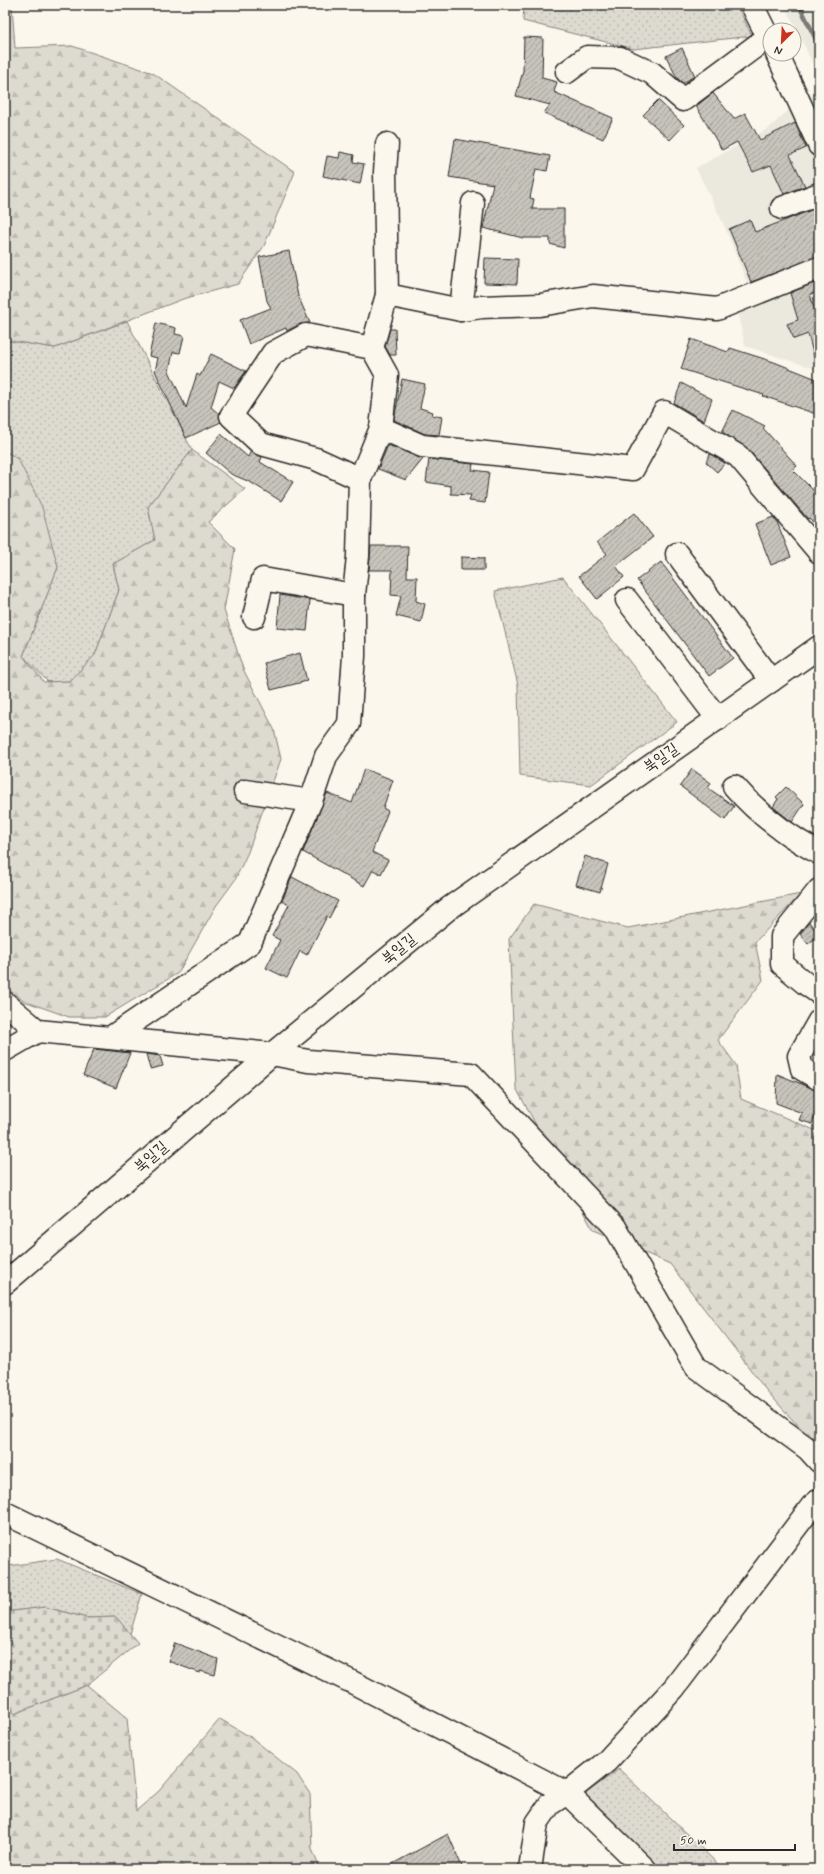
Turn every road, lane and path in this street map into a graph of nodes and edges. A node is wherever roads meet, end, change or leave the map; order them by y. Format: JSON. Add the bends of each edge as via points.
{"nodes":[{"id":1,"x":752,"y":5,"type":"edge"},
{"id":2,"x":762,"y":24,"type":"edge"},
{"id":3,"x":762,"y":50,"type":"edge"},
{"id":4,"x":780,"y":62,"type":"edge"},
{"id":5,"x":567,"y":72,"type":"dead end"},
{"id":6,"x":387,"y":144,"type":"dead end"},
{"id":7,"x":819,"y":145,"type":"edge"},
{"id":8,"x":819,"y":194,"type":"edge"},
{"id":9,"x":473,"y":203,"type":"dead end"},
{"id":10,"x":782,"y":208,"type":"dead end"},
{"id":11,"x":819,"y":268,"type":"edge"},
{"id":12,"x":387,"y":295,"type":"junction"},
{"id":13,"x":461,"y":310,"type":"junction"},
{"id":14,"x":372,"y":348,"type":"junction"},
{"id":15,"x":381,"y":428,"type":"junction"},
{"id":16,"x":360,"y":480,"type":"junction"},
{"id":17,"x":819,"y":552,"type":"edge"},
{"id":18,"x":677,"y":554,"type":"dead end"},
{"id":19,"x":354,"y":595,"type":"junction"},
{"id":20,"x":627,"y":600,"type":"dead end"},
{"id":21,"x":254,"y":617,"type":"dead end"},
{"id":22,"x":819,"y":647,"type":"edge"},
{"id":23,"x":771,"y":681,"type":"junction"},
{"id":24,"x":718,"y":719,"type":"junction"},
{"id":25,"x":734,"y":786,"type":"dead end"},
{"id":26,"x":245,"y":790,"type":"dead end"},
{"id":27,"x":311,"y":801,"type":"junction"},
{"id":28,"x":819,"y":852,"type":"edge"},
{"id":29,"x":819,"y":890,"type":"edge"},
{"id":30,"x":819,"y":993,"type":"edge"},
{"id":31,"x":5,"y":1003,"type":"edge"},
{"id":32,"x":819,"y":1021,"type":"edge"},
{"id":33,"x":38,"y":1031,"type":"junction"},
{"id":34,"x":110,"y":1038,"type":"junction"},
{"id":35,"x":5,"y":1050,"type":"edge"},
{"id":36,"x":272,"y":1054,"type":"junction"},
{"id":37,"x":819,"y":1079,"type":"edge"},
{"id":38,"x":5,"y":1283,"type":"edge"},
{"id":39,"x":819,"y":1460,"type":"edge"},
{"id":40,"x":819,"y":1500,"type":"edge"},
{"id":41,"x":5,"y":1513,"type":"edge"},
{"id":42,"x":567,"y":1793,"type":"junction"},
{"id":43,"x":530,"y":1869,"type":"edge"},
{"id":44,"x":645,"y":1869,"type":"edge"}],
"edges":[{"from":1,"to":2,"type":"street"},
{"from":3,"to":5,"type":"street","via":[[683,100],[652,73],[620,58],[587,57]]},
{"from":4,"to":7,"type":"street"},
{"from":6,"to":12,"type":"street"},
{"from":8,"to":10,"type":"street"},
{"from":9,"to":13,"type":"street"},
{"from":11,"to":13,"type":"street","via":[[718,309],[593,296],[540,305]]},
{"from":12,"to":13,"type":"street"},
{"from":12,"to":14,"type":"street"},
{"from":14,"to":15,"type":"street","via":[[387,375]]},
{"from":14,"to":16,"type":"street","via":[[306,335],[274,353],[231,416],[261,444],[316,458]]},
{"from":15,"to":16,"type":"street"},
{"from":15,"to":17,"type":"street","via":[[422,446],[633,469],[664,412],[738,456]]},
{"from":16,"to":19,"type":"street"},
{"from":18,"to":23,"type":"street"},
{"from":19,"to":21,"type":"street","via":[[263,579]]},
{"from":19,"to":27,"type":"street","via":[[354,656],[349,724],[326,756]]},
{"from":20,"to":24,"type":"street"},
{"from":22,"to":23,"type":"street","name":"북일길"},
{"from":23,"to":24,"type":"street","name":"북일길"},
{"from":24,"to":36,"type":"street","name":"북일길","via":[[448,909]]},
{"from":25,"to":28,"type":"street","via":[[748,803],[774,826]]},
{"from":26,"to":27,"type":"street"},
{"from":27,"to":34,"type":"street","via":[[250,943]]},
{"from":29,"to":30,"type":"street","via":[[782,936],[782,964]]},
{"from":31,"to":33,"type":"street"},
{"from":32,"to":37,"type":"street","via":[[799,1056],[802,1069]]},
{"from":33,"to":34,"type":"street"},
{"from":33,"to":35,"type":"street"},
{"from":34,"to":36,"type":"street"},
{"from":36,"to":38,"type":"street","name":"북일길"},
{"from":36,"to":39,"type":"street","via":[[308,1061],[471,1074],[615,1227],[696,1367],[808,1449]]},
{"from":40,"to":42,"type":"street","via":[[674,1688],[606,1762]]},
{"from":41,"to":42,"type":"street","via":[[350,1681]]},
{"from":42,"to":43,"type":"street","via":[[550,1804],[537,1823]]},
{"from":42,"to":44,"type":"street"}]}
